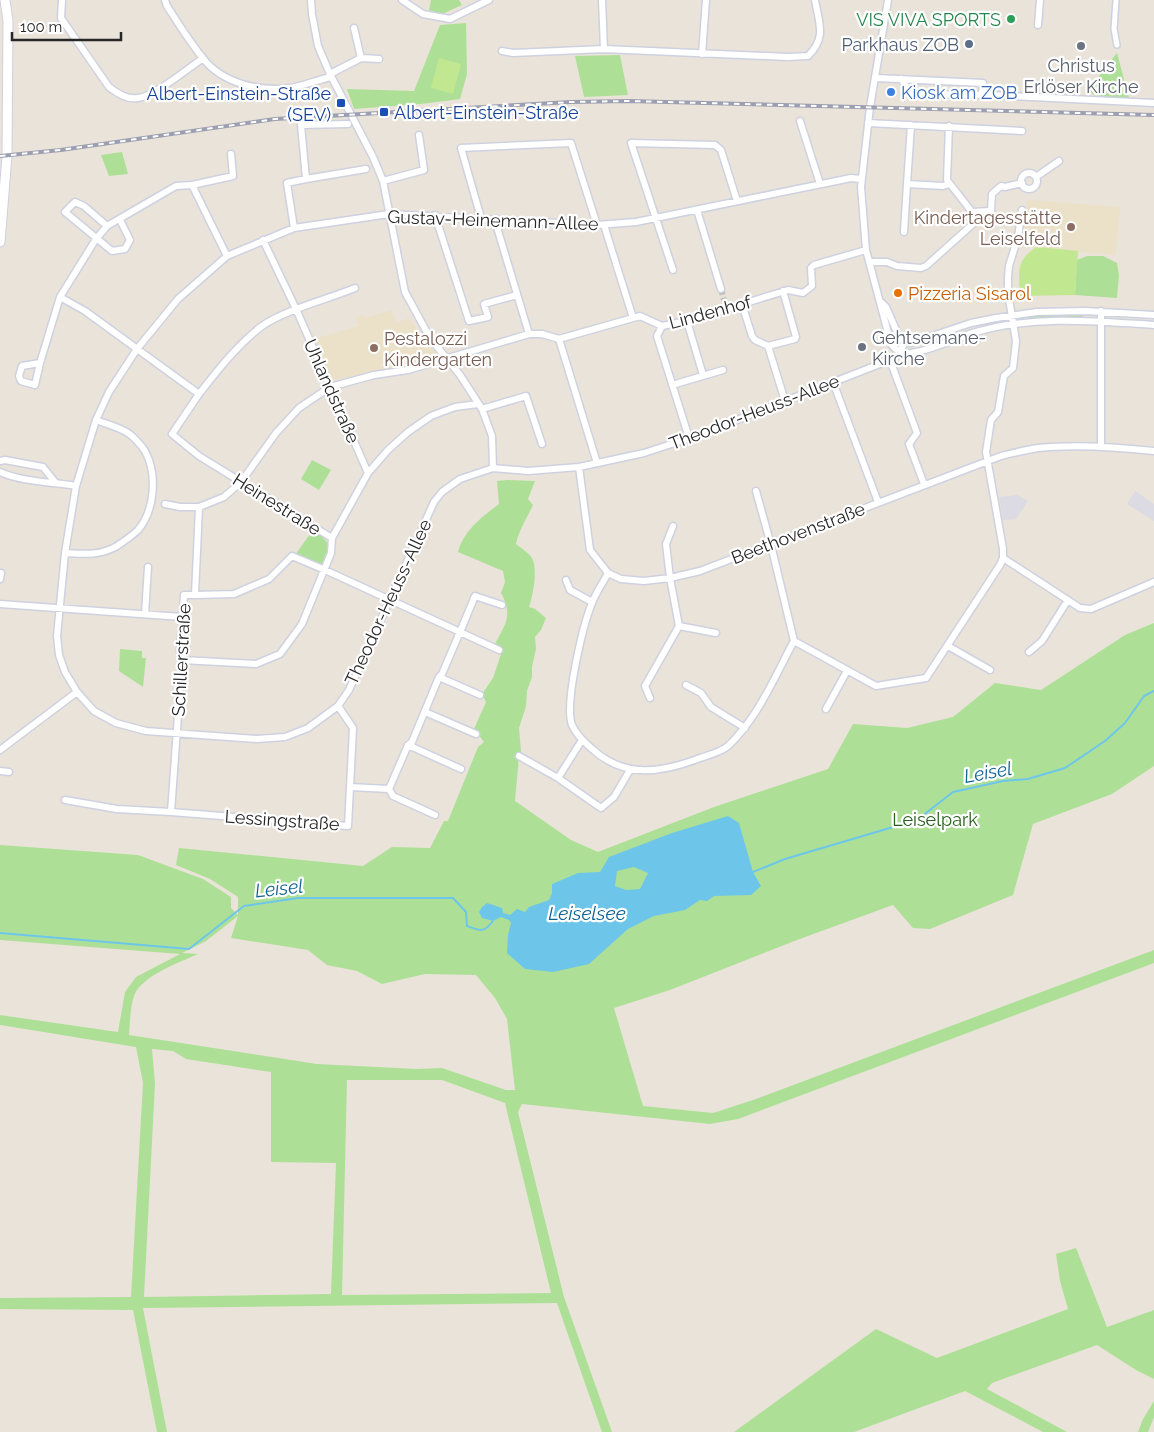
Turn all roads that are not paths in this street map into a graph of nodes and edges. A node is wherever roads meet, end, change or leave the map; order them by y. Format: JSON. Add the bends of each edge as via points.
{"nodes":[{"id":1,"x":6,"y":0,"type":"edge"},
{"id":2,"x":62,"y":0,"type":"edge"},
{"id":3,"x":165,"y":0,"type":"edge"},
{"id":4,"x":311,"y":0,"type":"edge"},
{"id":5,"x":402,"y":0,"type":"edge"},
{"id":6,"x":489,"y":0,"type":"edge"},
{"id":7,"x":602,"y":0,"type":"edge"},
{"id":8,"x":706,"y":0,"type":"edge"},
{"id":9,"x":815,"y":0,"type":"edge"},
{"id":10,"x":888,"y":0,"type":"edge"},
{"id":11,"x":1040,"y":0,"type":"edge"},
{"id":12,"x":1116,"y":0,"type":"edge"},
{"id":13,"x":1038,"y":25,"type":"dead end"},
{"id":14,"x":354,"y":28,"type":"dead end"},
{"id":15,"x":1117,"y":45,"type":"dead end"},
{"id":16,"x":604,"y":49,"type":"junction"},
{"id":17,"x":502,"y":51,"type":"dead end"},
{"id":18,"x":702,"y":54,"type":"junction"},
{"id":19,"x":361,"y":58,"type":"junction"},
{"id":20,"x":202,"y":59,"type":"junction"},
{"id":21,"x":379,"y":59,"type":"dead end"},
{"id":22,"x":330,"y":75,"type":"junction"},
{"id":23,"x":876,"y":78,"type":"junction"},
{"id":24,"x":901,"y":79,"type":"junction"},
{"id":25,"x":982,"y":95,"type":"junction"},
{"id":26,"x":1154,"y":104,"type":"edge"},
{"id":27,"x":800,"y":121,"type":"dead end"},
{"id":28,"x":868,"y":123,"type":"junction"},
{"id":29,"x":348,"y":124,"type":"dead end"},
{"id":30,"x":911,"y":125,"type":"junction"},
{"id":31,"x":948,"y":126,"type":"junction"},
{"id":32,"x":1022,"y":131,"type":"dead end"},
{"id":33,"x":419,"y":135,"type":"dead end"},
{"id":34,"x":231,"y":154,"type":"dead end"},
{"id":35,"x":1059,"y":161,"type":"dead end"},
{"id":36,"x":366,"y":169,"type":"dead end"},
{"id":37,"x":1036,"y":177,"type":"junction"},
{"id":38,"x":306,"y":179,"type":"junction"},
{"id":39,"x":862,"y":179,"type":"junction"},
{"id":40,"x":383,"y":181,"type":"junction"},
{"id":41,"x":1022,"y":182,"type":"junction"},
{"id":42,"x":820,"y":184,"type":"junction"},
{"id":43,"x":907,"y":184,"type":"junction"},
{"id":44,"x":949,"y":184,"type":"junction"},
{"id":45,"x":192,"y":185,"type":"junction"},
{"id":46,"x":737,"y":201,"type":"junction"},
{"id":47,"x":697,"y":210,"type":"junction"},
{"id":48,"x":1022,"y":210,"type":"dead end"},
{"id":49,"x":971,"y":211,"type":"junction"},
{"id":50,"x":389,"y":214,"type":"junction"},
{"id":51,"x":435,"y":215,"type":"junction"},
{"id":52,"x":481,"y":218,"type":"junction"},
{"id":53,"x":496,"y":219,"type":"junction"},
{"id":54,"x":656,"y":219,"type":"junction"},
{"id":55,"x":120,"y":220,"type":"junction"},
{"id":56,"x":601,"y":224,"type":"junction"},
{"id":57,"x":107,"y":226,"type":"junction"},
{"id":58,"x":294,"y":228,"type":"junction"},
{"id":59,"x":904,"y":232,"type":"dead end"},
{"id":60,"x":96,"y":239,"type":"junction"},
{"id":61,"x":263,"y":240,"type":"junction"},
{"id":62,"x":0,"y":242,"type":"edge"},
{"id":63,"x":866,"y":250,"type":"junction"},
{"id":64,"x":227,"y":256,"type":"junction"},
{"id":65,"x":869,"y":262,"type":"junction"},
{"id":66,"x":672,"y":270,"type":"dead end"},
{"id":67,"x":355,"y":288,"type":"dead end"},
{"id":68,"x":721,"y":289,"type":"tunnel mouth"},
{"id":69,"x":783,"y":291,"type":"junction"},
{"id":70,"x":517,"y":294,"type":"junction"},
{"id":71,"x":60,"y":297,"type":"junction"},
{"id":72,"x":724,"y":300,"type":"tunnel mouth"},
{"id":73,"x":881,"y":302,"type":"junction"},
{"id":74,"x":742,"y":304,"type":"junction"},
{"id":75,"x":727,"y":309,"type":"junction"},
{"id":76,"x":296,"y":310,"type":"junction"},
{"id":77,"x":1101,"y":311,"type":"junction"},
{"id":78,"x":1011,"y":315,"type":"junction"},
{"id":79,"x":1154,"y":315,"type":"edge"},
{"id":80,"x":633,"y":318,"type":"junction"},
{"id":81,"x":687,"y":320,"type":"junction"},
{"id":82,"x":1100,"y":322,"type":"junction"},
{"id":83,"x":1013,"y":324,"type":"junction"},
{"id":84,"x":1154,"y":325,"type":"edge"},
{"id":85,"x":662,"y":326,"type":"junction"},
{"id":86,"x":529,"y":334,"type":"junction"},
{"id":87,"x":559,"y":339,"type":"junction"},
{"id":88,"x":905,"y":342,"type":"junction"},
{"id":89,"x":768,"y":346,"type":"junction"},
{"id":90,"x":137,"y":348,"type":"junction"},
{"id":91,"x":900,"y":352,"type":"junction"},
{"id":92,"x":446,"y":358,"type":"junction"},
{"id":93,"x":890,"y":360,"type":"junction"},
{"id":94,"x":40,"y":363,"type":"dead end"},
{"id":95,"x":723,"y":370,"type":"dead end"},
{"id":96,"x":703,"y":375,"type":"junction"},
{"id":97,"x":833,"y":382,"type":"junction"},
{"id":98,"x":672,"y":385,"type":"junction"},
{"id":99,"x":330,"y":387,"type":"junction"},
{"id":100,"x":199,"y":394,"type":"junction"},
{"id":101,"x":785,"y":401,"type":"junction"},
{"id":102,"x":480,"y":406,"type":"junction"},
{"id":103,"x":96,"y":420,"type":"junction"},
{"id":104,"x":689,"y":438,"type":"junction"},
{"id":105,"x":542,"y":444,"type":"dead end"},
{"id":106,"x":1101,"y":447,"type":"junction"},
{"id":107,"x":1154,"y":451,"type":"edge"},
{"id":108,"x":0,"y":460,"type":"edge"},
{"id":109,"x":987,"y":461,"type":"junction"},
{"id":110,"x":597,"y":463,"type":"junction"},
{"id":111,"x":579,"y":467,"type":"junction"},
{"id":112,"x":493,"y":468,"type":"junction"},
{"id":113,"x":0,"y":472,"type":"edge"},
{"id":114,"x":368,"y":473,"type":"junction"},
{"id":115,"x":55,"y":482,"type":"junction"},
{"id":116,"x":241,"y":482,"type":"junction"},
{"id":117,"x":924,"y":484,"type":"junction"},
{"id":118,"x":76,"y":486,"type":"junction"},
{"id":119,"x":756,"y":491,"type":"dead end"},
{"id":120,"x":878,"y":502,"type":"junction"},
{"id":121,"x":165,"y":504,"type":"dead end"},
{"id":122,"x":200,"y":507,"type":"junction"},
{"id":123,"x":673,"y":526,"type":"dead end"},
{"id":124,"x":332,"y":538,"type":"junction"},
{"id":125,"x":771,"y":545,"type":"junction"},
{"id":126,"x":65,"y":552,"type":"junction"},
{"id":127,"x":1003,"y":558,"type":"junction"},
{"id":128,"x":148,"y":567,"type":"dead end"},
{"id":129,"x":325,"y":570,"type":"junction"},
{"id":130,"x":1,"y":573,"type":"edge"},
{"id":131,"x":608,"y":573,"type":"junction"},
{"id":132,"x":670,"y":578,"type":"junction"},
{"id":133,"x":0,"y":579,"type":"edge"},
{"id":134,"x":566,"y":580,"type":"dead end"},
{"id":135,"x":1154,"y":582,"type":"edge"},
{"id":136,"x":195,"y":595,"type":"junction"},
{"id":137,"x":389,"y":599,"type":"junction"},
{"id":138,"x":1068,"y":600,"type":"junction"},
{"id":139,"x":592,"y":602,"type":"junction"},
{"id":140,"x":0,"y":604,"type":"edge"},
{"id":141,"x":502,"y":605,"type":"dead end"},
{"id":142,"x":59,"y":608,"type":"junction"},
{"id":143,"x":145,"y":614,"type":"junction"},
{"id":144,"x":182,"y":617,"type":"junction"},
{"id":145,"x":679,"y":626,"type":"junction"},
{"id":146,"x":460,"y":632,"type":"junction"},
{"id":147,"x":716,"y":633,"type":"dead end"},
{"id":148,"x":794,"y":640,"type":"junction"},
{"id":149,"x":948,"y":646,"type":"junction"},
{"id":150,"x":498,"y":650,"type":"dead end"},
{"id":151,"x":1029,"y":652,"type":"dead end"},
{"id":152,"x":182,"y":660,"type":"junction"},
{"id":153,"x":990,"y":670,"type":"dead end"},
{"id":154,"x":847,"y":671,"type":"junction"},
{"id":155,"x":439,"y":677,"type":"junction"},
{"id":156,"x":686,"y":685,"type":"dead end"},
{"id":157,"x":77,"y":692,"type":"junction"},
{"id":158,"x":480,"y":695,"type":"dead end"},
{"id":159,"x":650,"y":698,"type":"dead end"},
{"id":160,"x":338,"y":706,"type":"junction"},
{"id":161,"x":826,"y":709,"type":"dead end"},
{"id":162,"x":425,"y":712,"type":"junction"},
{"id":163,"x":745,"y":728,"type":"junction"},
{"id":164,"x":178,"y":733,"type":"junction"},
{"id":165,"x":476,"y":734,"type":"dead end"},
{"id":166,"x":582,"y":740,"type":"junction"},
{"id":167,"x":408,"y":745,"type":"junction"},
{"id":168,"x":0,"y":750,"type":"edge"},
{"id":169,"x":519,"y":756,"type":"dead end"},
{"id":170,"x":461,"y":770,"type":"dead end"},
{"id":171,"x":630,"y":770,"type":"junction"},
{"id":172,"x":0,"y":771,"type":"edge"},
{"id":173,"x":9,"y":772,"type":"dead end"},
{"id":174,"x":558,"y":778,"type":"junction"},
{"id":175,"x":350,"y":787,"type":"junction"},
{"id":176,"x":389,"y":789,"type":"junction"},
{"id":177,"x":64,"y":800,"type":"dead end"},
{"id":178,"x":171,"y":812,"type":"junction"},
{"id":179,"x":435,"y":815,"type":"dead end"}],
"edges":[{"from":1,"to":62,"type":"main road","via":[[7,156]]},
{"from":2,"to":20,"type":"street","via":[[61,18],[65,25],[109,87],[118,94],[137,99],[152,93]]},
{"from":3,"to":20,"type":"street"},
{"from":4,"to":22,"type":"street","via":[[318,46]]},
{"from":5,"to":6,"type":"street","via":[[423,14],[450,20]]},
{"from":7,"to":16,"type":"street"},
{"from":8,"to":18,"type":"street"},
{"from":9,"to":18,"type":"street","via":[[820,41],[808,56]]},
{"from":10,"to":23,"type":"street"},
{"from":11,"to":13,"type":"street"},
{"from":12,"to":15,"type":"street","via":[[1114,30]]},
{"from":14,"to":19,"type":"street"},
{"from":16,"to":17,"type":"street"},
{"from":16,"to":18,"type":"street"},
{"from":19,"to":21,"type":"street"},
{"from":19,"to":22,"type":"street"},
{"from":20,"to":22,"type":"street","via":[[239,83],[264,88],[290,88]]},
{"from":22,"to":40,"type":"street"},
{"from":23,"to":24,"type":"street"},
{"from":23,"to":28,"type":"street"},
{"from":24,"to":25,"type":"street","via":[[912,94]]},
{"from":24,"to":25,"type":"street","via":[[983,83]]},
{"from":25,"to":26,"type":"street"},
{"from":27,"to":42,"type":"street"},
{"from":28,"to":30,"type":"street"},
{"from":28,"to":39,"type":"street"},
{"from":29,"to":38,"type":"street","via":[[301,125]]},
{"from":30,"to":31,"type":"street"},
{"from":30,"to":43,"type":"street"},
{"from":31,"to":32,"type":"street"},
{"from":31,"to":44,"type":"street","via":[[946,175]]},
{"from":33,"to":40,"type":"street","via":[[424,170]]},
{"from":34,"to":45,"type":"street","via":[[233,176]]},
{"from":35,"to":37,"type":"street"},
{"from":36,"to":38,"type":"street"},
{"from":37,"to":41,"type":"street","via":[[1027,174]]},
{"from":37,"to":41,"type":"street","via":[[1036,184],[1031,189],[1024,187]]},
{"from":38,"to":58,"type":"street","via":[[287,184]]},
{"from":39,"to":42,"type":"street","name":"Gustav-Heinemann-Allee"},
{"from":39,"to":63,"type":"street"},
{"from":40,"to":50,"type":"street"},
{"from":41,"to":49,"type":"street","via":[[1001,186],[992,194],[991,210]]},
{"from":42,"to":46,"type":"street","name":"Gustav-Heinemann-Allee"},
{"from":43,"to":44,"type":"street"},
{"from":43,"to":59,"type":"street"},
{"from":44,"to":49,"type":"street"},
{"from":45,"to":55,"type":"street","via":[[176,186]]},
{"from":45,"to":64,"type":"street"},
{"from":46,"to":47,"type":"street","name":"Gustav-Heinemann-Allee"},
{"from":46,"to":54,"type":"street","via":[[721,150],[715,144],[631,143]]},
{"from":47,"to":54,"type":"street","name":"Gustav-Heinemann-Allee"},
{"from":47,"to":68,"type":"street"},
{"from":48,"to":78,"type":"street","via":[[1009,266]]},
{"from":49,"to":65,"type":"street","via":[[974,223],[926,266]]},
{"from":50,"to":51,"type":"street","name":"Gustav-Heinemann-Allee"},
{"from":50,"to":58,"type":"street","name":"Gustav-Heinemann-Allee"},
{"from":50,"to":92,"type":"street","via":[[404,292],[430,338]]},
{"from":51,"to":52,"type":"street","name":"Gustav-Heinemann-Allee"},
{"from":51,"to":70,"type":"street","via":[[469,321],[488,318],[484,304]]},
{"from":52,"to":53,"type":"street","name":"Gustav-Heinemann-Allee"},
{"from":52,"to":56,"type":"street","via":[[461,148],[571,143]]},
{"from":53,"to":56,"type":"street","name":"Gustav-Heinemann-Allee"},
{"from":53,"to":70,"type":"street"},
{"from":54,"to":56,"type":"street","name":"Gustav-Heinemann-Allee"},
{"from":54,"to":66,"type":"street"},
{"from":55,"to":57,"type":"street"},
{"from":55,"to":60,"type":"street","via":[[130,240],[125,250],[112,251]]},
{"from":56,"to":80,"type":"street"},
{"from":57,"to":60,"type":"street"},
{"from":57,"to":60,"type":"street","via":[[75,202],[65,212]]},
{"from":58,"to":61,"type":"street","name":"Gustav-Heinemann-Allee"},
{"from":60,"to":71,"type":"street"},
{"from":61,"to":64,"type":"street","name":"Gustav-Heinemann-Allee"},
{"from":61,"to":76,"type":"street","name":"Uhlandstraße"},
{"from":63,"to":65,"type":"street"},
{"from":63,"to":69,"type":"street","name":"Lindenhof","via":[[814,265],[811,268],[812,286],[806,292]]},
{"from":64,"to":90,"type":"street","name":"Gustav-Heinemann-Allee","via":[[178,299]]},
{"from":65,"to":73,"type":"street"},
{"from":67,"to":76,"type":"street"},
{"from":69,"to":74,"type":"street","name":"Lindenhof"},
{"from":69,"to":89,"type":"street","via":[[796,337]]},
{"from":70,"to":86,"type":"street"},
{"from":71,"to":90,"type":"street"},
{"from":71,"to":94,"type":"street"},
{"from":72,"to":75,"type":"street"},
{"from":73,"to":88,"type":"street","via":[[899,337]]},
{"from":73,"to":91,"type":"street","via":[[889,340]]},
{"from":74,"to":75,"type":"street","name":"Lindenhof"},
{"from":74,"to":89,"type":"street","via":[[752,336]]},
{"from":75,"to":81,"type":"street","name":"Lindenhof"},
{"from":76,"to":99,"type":"street","name":"Uhlandstraße"},
{"from":76,"to":100,"type":"street","name":"Heinestraße","via":[[263,325],[233,352]]},
{"from":77,"to":78,"type":"street"},
{"from":77,"to":79,"type":"street"},
{"from":77,"to":82,"type":"street"},
{"from":78,"to":83,"type":"street"},
{"from":78,"to":88,"type":"street"},
{"from":80,"to":85,"type":"street","name":"Lindenhof","via":[[640,316]]},
{"from":80,"to":87,"type":"street","name":"Lindenhof"},
{"from":81,"to":85,"type":"street","name":"Lindenhof"},
{"from":81,"to":96,"type":"street"},
{"from":82,"to":83,"type":"street"},
{"from":82,"to":84,"type":"street"},
{"from":82,"to":106,"type":"street"},
{"from":83,"to":91,"type":"street","via":[[975,332],[916,353]]},
{"from":83,"to":109,"type":"street","via":[[1016,340],[1013,368],[1004,376],[998,412],[991,420]]},
{"from":85,"to":98,"type":"street","via":[[657,336]]},
{"from":86,"to":87,"type":"street","name":"Lindenhof"},
{"from":86,"to":92,"type":"street","name":"Lindenhof"},
{"from":87,"to":110,"type":"street"},
{"from":88,"to":91,"type":"street","name":"Theodor-Heuss-Allee"},
{"from":89,"to":101,"type":"street"},
{"from":90,"to":100,"type":"street"},
{"from":90,"to":103,"type":"street","name":"Gustav-Heinemann-Allee","via":[[109,392]]},
{"from":91,"to":93,"type":"street","name":"Theodor-Heuss-Allee"},
{"from":92,"to":99,"type":"street","name":"Lindenhof"},
{"from":92,"to":102,"type":"street"},
{"from":93,"to":97,"type":"street","name":"Theodor-Heuss-Allee"},
{"from":93,"to":117,"type":"street","via":[[917,433],[909,444]]},
{"from":95,"to":96,"type":"street"},
{"from":96,"to":98,"type":"street"},
{"from":97,"to":101,"type":"street","name":"Theodor-Heuss-Allee"},
{"from":97,"to":120,"type":"street"},
{"from":98,"to":104,"type":"street"},
{"from":99,"to":114,"type":"street","name":"Uhlandstraße"},
{"from":99,"to":116,"type":"street","name":"Lindenhof","via":[[299,408],[276,433]]},
{"from":100,"to":116,"type":"street","name":"Heinestraße","via":[[172,434],[198,456]]},
{"from":101,"to":104,"type":"street","name":"Theodor-Heuss-Allee"},
{"from":102,"to":105,"type":"street","via":[[526,396]]},
{"from":102,"to":112,"type":"street","via":[[492,436]]},
{"from":102,"to":114,"type":"street","name":"Uhlandstraße","via":[[455,407],[431,416],[388,450]]},
{"from":103,"to":118,"type":"street","name":"Gustav-Heinemann-Allee"},
{"from":103,"to":126,"type":"street","via":[[128,433],[146,452],[152,474],[151,502],[138,530],[116,546],[94,554]]},
{"from":104,"to":110,"type":"street","name":"Theodor-Heuss-Allee","via":[[644,453]]},
{"from":106,"to":107,"type":"street","name":"Beethovenstraße"},
{"from":106,"to":109,"type":"street","name":"Beethovenstraße","via":[[1039,448]]},
{"from":108,"to":115,"type":"street","via":[[43,467]]},
{"from":109,"to":117,"type":"street","name":"Beethovenstraße"},
{"from":109,"to":127,"type":"street"},
{"from":110,"to":111,"type":"street","name":"Theodor-Heuss-Allee"},
{"from":111,"to":112,"type":"street","name":"Theodor-Heuss-Allee"},
{"from":111,"to":131,"type":"street","via":[[590,550]]},
{"from":112,"to":137,"type":"street","name":"Theodor-Heuss-Allee","via":[[460,480],[434,502]]},
{"from":113,"to":115,"type":"street","via":[[40,482]]},
{"from":114,"to":124,"type":"street","name":"Uhlandstraße"},
{"from":115,"to":118,"type":"street"},
{"from":116,"to":122,"type":"street","name":"Lindenhof","via":[[224,497]]},
{"from":116,"to":124,"type":"street","name":"Heinestraße"},
{"from":117,"to":120,"type":"street","name":"Beethovenstraße"},
{"from":118,"to":126,"type":"street","name":"Theodor-Heuss-Allee"},
{"from":119,"to":125,"type":"street"},
{"from":120,"to":125,"type":"street","name":"Beethovenstraße"},
{"from":121,"to":122,"type":"street"},
{"from":122,"to":136,"type":"street","name":"Schillerstraße"},
{"from":123,"to":132,"type":"street","via":[[666,544]]},
{"from":124,"to":129,"type":"street","name":"Heinestraße","via":[[332,554]]},
{"from":125,"to":132,"type":"street","name":"Beethovenstraße","via":[[700,571]]},
{"from":125,"to":148,"type":"street"},
{"from":126,"to":142,"type":"street","name":"Theodor-Heuss-Allee"},
{"from":127,"to":138,"type":"street"},
{"from":127,"to":149,"type":"street"},
{"from":128,"to":143,"type":"street"},
{"from":129,"to":136,"type":"street","via":[[292,556],[269,579],[234,594]]},
{"from":129,"to":137,"type":"street"},
{"from":129,"to":152,"type":"street","name":"Heinestraße","via":[[302,624],[280,654],[256,664]]},
{"from":130,"to":133,"type":"street"},
{"from":131,"to":132,"type":"street","name":"Beethovenstraße","via":[[621,579],[644,581]]},
{"from":131,"to":139,"type":"street"},
{"from":132,"to":145,"type":"street"},
{"from":134,"to":139,"type":"street","via":[[570,590]]},
{"from":135,"to":138,"type":"street","via":[[1091,609],[1080,608]]},
{"from":136,"to":144,"type":"street","name":"Schillerstraße","via":[[184,595]]},
{"from":137,"to":146,"type":"street"},
{"from":137,"to":160,"type":"street","name":"Theodor-Heuss-Allee","via":[[349,690]]},
{"from":138,"to":151,"type":"street","via":[[1042,641]]},
{"from":139,"to":166,"type":"street","via":[[583,629],[570,695],[572,724]]},
{"from":140,"to":142,"type":"street"},
{"from":141,"to":146,"type":"street","via":[[475,596]]},
{"from":142,"to":143,"type":"street"},
{"from":142,"to":157,"type":"street","name":"Theodor-Heuss-Allee","via":[[59,655]]},
{"from":143,"to":144,"type":"street"},
{"from":144,"to":152,"type":"street","name":"Schillerstraße"},
{"from":145,"to":147,"type":"street"},
{"from":145,"to":159,"type":"street","via":[[645,686]]},
{"from":146,"to":150,"type":"street"},
{"from":146,"to":155,"type":"street"},
{"from":148,"to":154,"type":"street"},
{"from":148,"to":163,"type":"street"},
{"from":149,"to":153,"type":"street"},
{"from":149,"to":154,"type":"street","via":[[926,678],[876,686]]},
{"from":152,"to":164,"type":"street","name":"Schillerstraße"},
{"from":154,"to":161,"type":"street"},
{"from":155,"to":158,"type":"street"},
{"from":155,"to":162,"type":"street"},
{"from":156,"to":163,"type":"street","via":[[701,693],[711,708]]},
{"from":157,"to":164,"type":"street","name":"Theodor-Heuss-Allee","via":[[94,711],[116,723],[146,731]]},
{"from":157,"to":168,"type":"street"},
{"from":160,"to":164,"type":"street","name":"Theodor-Heuss-Allee","via":[[308,728],[285,737],[258,739]]},
{"from":160,"to":175,"type":"street","name":"Lessingstraße","via":[[353,728]]},
{"from":162,"to":165,"type":"street"},
{"from":162,"to":167,"type":"street"},
{"from":163,"to":171,"type":"street","via":[[726,748],[684,764],[657,771]]},
{"from":164,"to":178,"type":"street"},
{"from":166,"to":171,"type":"street","via":[[603,759]]},
{"from":166,"to":174,"type":"street"},
{"from":167,"to":170,"type":"street"},
{"from":167,"to":176,"type":"street"},
{"from":169,"to":174,"type":"street"},
{"from":171,"to":174,"type":"street","via":[[614,797],[601,808]]},
{"from":172,"to":173,"type":"street"},
{"from":175,"to":176,"type":"street"},
{"from":175,"to":178,"type":"street","name":"Lessingstraße","via":[[348,826]]},
{"from":176,"to":179,"type":"street","via":[[393,796]]},
{"from":177,"to":178,"type":"street","via":[[117,809]]}]}
